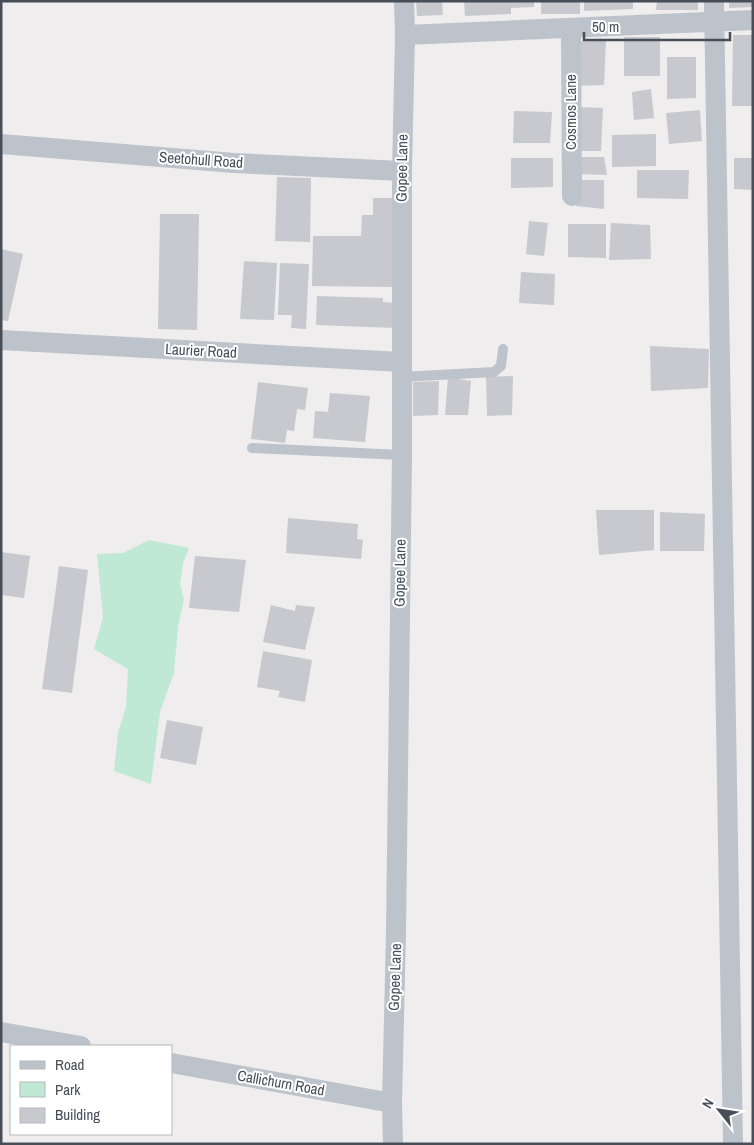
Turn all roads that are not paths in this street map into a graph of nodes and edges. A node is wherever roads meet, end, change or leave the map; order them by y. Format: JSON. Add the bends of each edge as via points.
{"nodes":[{"id":1,"x":404,"y":1,"type":"edge"},
{"id":2,"x":714,"y":1,"type":"edge"},
{"id":3,"x":753,"y":20,"type":"edge"},
{"id":4,"x":714,"y":21,"type":"junction"},
{"id":5,"x":571,"y":28,"type":"junction"},
{"id":6,"x":405,"y":35,"type":"junction"},
{"id":7,"x":1,"y":144,"type":"edge"},
{"id":8,"x":402,"y":171,"type":"junction"},
{"id":9,"x":572,"y":196,"type":"dead end"},
{"id":10,"x":1,"y":340,"type":"edge"},
{"id":11,"x":503,"y":349,"type":"dead end"},
{"id":12,"x":401,"y":369,"type":"junction"},
{"id":13,"x":252,"y":448,"type":"dead end"},
{"id":14,"x":402,"y":455,"type":"junction"},
{"id":15,"x":1,"y":1032,"type":"edge"},
{"id":16,"x":76,"y":1045,"type":"edge"},
{"id":17,"x":172,"y":1063,"type":"edge"},
{"id":18,"x":392,"y":1103,"type":"junction"},
{"id":19,"x":393,"y":1144,"type":"edge"},
{"id":20,"x":733,"y":1144,"type":"edge"}],
"edges":[{"from":1,"to":6,"type":"street","name":"Gopee Lane"},
{"from":2,"to":4,"type":"street"},
{"from":3,"to":4,"type":"street"},
{"from":4,"to":5,"type":"street"},
{"from":4,"to":20,"type":"street"},
{"from":5,"to":6,"type":"street"},
{"from":5,"to":9,"type":"street","name":"Cosmos Lane"},
{"from":6,"to":8,"type":"street","name":"Gopee Lane"},
{"from":7,"to":8,"type":"street","name":"Seetohull Road"},
{"from":8,"to":12,"type":"street","name":"Gopee Lane"},
{"from":10,"to":12,"type":"street","name":"Laurier Road"},
{"from":11,"to":12,"type":"lane","via":[[501,366],[494,372]]},
{"from":12,"to":14,"type":"street","name":"Gopee Lane"},
{"from":13,"to":14,"type":"lane"},
{"from":14,"to":18,"type":"street","name":"Gopee Lane"},
{"from":15,"to":16,"type":"street"},
{"from":17,"to":18,"type":"street","name":"Callichurn Road"},
{"from":18,"to":19,"type":"street","name":"Gopee Lane"}]}
